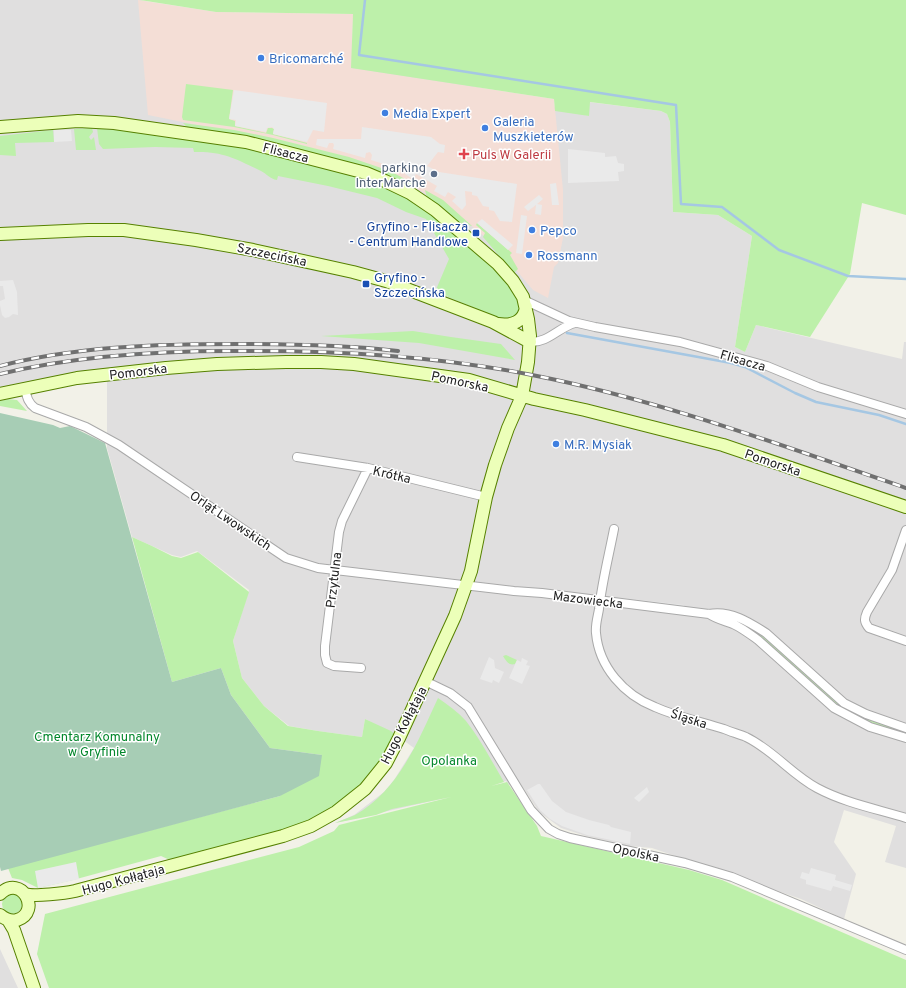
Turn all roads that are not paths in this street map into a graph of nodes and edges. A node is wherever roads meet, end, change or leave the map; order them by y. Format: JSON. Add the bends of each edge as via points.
{"nodes":[{"id":1,"x":0,"y":127,"type":"edge"},
{"id":2,"x":0,"y":234,"type":"edge"},
{"id":3,"x":525,"y":303,"type":"junction"},
{"id":4,"x":493,"y":322,"type":"junction"},
{"id":5,"x":574,"y":323,"type":"junction"},
{"id":6,"x":530,"y":342,"type":"junction"},
{"id":7,"x":25,"y":388,"type":"junction"},
{"id":8,"x":0,"y":394,"type":"edge"},
{"id":9,"x":522,"y":396,"type":"junction"},
{"id":10,"x":906,"y":414,"type":"edge"},
{"id":11,"x":297,"y":457,"type":"dead end"},
{"id":12,"x":368,"y":468,"type":"junction"},
{"id":13,"x":486,"y":497,"type":"junction"},
{"id":14,"x":906,"y":507,"type":"edge"},
{"id":15,"x":614,"y":529,"type":"dead end"},
{"id":16,"x":906,"y":530,"type":"edge"},
{"id":17,"x":334,"y":570,"type":"junction"},
{"id":18,"x":467,"y":585,"type":"junction"},
{"id":19,"x":600,"y":601,"type":"junction"},
{"id":20,"x":709,"y":614,"type":"junction"},
{"id":21,"x":906,"y":641,"type":"edge"},
{"id":22,"x":361,"y":668,"type":"dead end"},
{"id":23,"x":425,"y":682,"type":"junction"},
{"id":24,"x":906,"y":728,"type":"edge"},
{"id":25,"x":906,"y":738,"type":"edge"},
{"id":26,"x":906,"y":818,"type":"edge"},
{"id":27,"x":3,"y":889,"type":"edge"},
{"id":28,"x":25,"y":894,"type":"junction"},
{"id":29,"x":62,"y":894,"type":"junction"},
{"id":30,"x":26,"y":913,"type":"junction"},
{"id":31,"x":3,"y":918,"type":"edge"},
{"id":32,"x":906,"y":950,"type":"edge"},
{"id":33,"x":24,"y":958,"type":"junction"},
{"id":34,"x":34,"y":988,"type":"edge"}],
"edges":[{"from":1,"to":3,"type":"street","name":"Flisacza","via":[[74,121],[110,123],[246,142],[366,173],[410,193],[436,210],[498,264],[513,281]]},
{"from":2,"to":4,"type":"street","name":"Szczecińska","via":[[118,230],[239,247],[380,279]]},
{"from":3,"to":4,"type":"street","via":[[525,311],[521,318],[513,324]]},
{"from":3,"to":5,"type":"street","name":"Flisacza"},
{"from":3,"to":6,"type":"street","name":"Flisacza"},
{"from":4,"to":6,"type":"street","name":"Szczecińska"},
{"from":5,"to":6,"type":"street","via":[[552,336]]},
{"from":5,"to":10,"type":"street","name":"Flisacza","via":[[680,342],[767,366],[818,387]]},
{"from":6,"to":9,"type":"street","name":"Flisacza"},
{"from":7,"to":8,"type":"street","name":"Pomorska"},
{"from":7,"to":9,"type":"street","name":"Pomorska","via":[[78,378],[166,368],[321,362],[469,380]]},
{"from":7,"to":17,"type":"street","name":"Orląt Lwowskich","via":[[27,398],[35,408],[86,427],[119,445],[286,558]]},
{"from":9,"to":13,"type":"street","name":"Hugo Kołłątaja","via":[[502,443]]},
{"from":9,"to":14,"type":"street","name":"Pomorska","via":[[708,440]]},
{"from":11,"to":12,"type":"street","name":"Krótka"},
{"from":12,"to":13,"type":"street","name":"Krótka"},
{"from":12,"to":17,"type":"street","name":"Przytulna","via":[[342,521]]},
{"from":13,"to":18,"type":"street","name":"Hugo Kołłątaja"},
{"from":15,"to":19,"type":"street","name":"Śląska"},
{"from":16,"to":21,"type":"street","via":[[892,570],[864,618],[869,628]]},
{"from":17,"to":18,"type":"street","name":"Orląt Lwowskich"},
{"from":17,"to":22,"type":"street","name":"Przytulna","via":[[325,655],[327,662],[334,666]]},
{"from":18,"to":19,"type":"street","name":"Mazowiecka"},
{"from":18,"to":23,"type":"street","name":"Hugo Kołłątaja"},
{"from":19,"to":20,"type":"street","name":"Mazowiecka"},
{"from":19,"to":26,"type":"street","name":"Śląska","via":[[596,632],[600,650],[611,673],[634,697],[655,707],[744,736],[758,743],[817,788]]},
{"from":20,"to":24,"type":"street","name":"Mazowiecka","via":[[737,617],[752,624],[766,633],[844,703]]},
{"from":20,"to":25,"type":"street","name":"Mazowiecka","via":[[734,624],[758,640],[834,708],[870,727]]},
{"from":23,"to":29,"type":"street","name":"Hugo Kołłątaja","via":[[386,763],[365,788],[336,812],[311,826],[283,836]]},
{"from":23,"to":32,"type":"street","name":"Opolska","via":[[450,693],[468,707],[531,810],[549,829],[570,838],[685,863],[732,877]]},
{"from":27,"to":28,"type":"street","via":[[18,889]]},
{"from":28,"to":29,"type":"street","name":"Hugo Kołłątaja"},
{"from":28,"to":30,"type":"street","via":[[28,901]]},
{"from":29,"to":30,"type":"street","name":"Hugo Kołłątaja","via":[[34,905]]},
{"from":30,"to":31,"type":"street","name":"Hugo Kołłątaja","via":[[16,920]]},
{"from":30,"to":33,"type":"street","via":[[22,921]]},
{"from":31,"to":33,"type":"street","via":[[12,926]]},
{"from":33,"to":34,"type":"street"}]}
